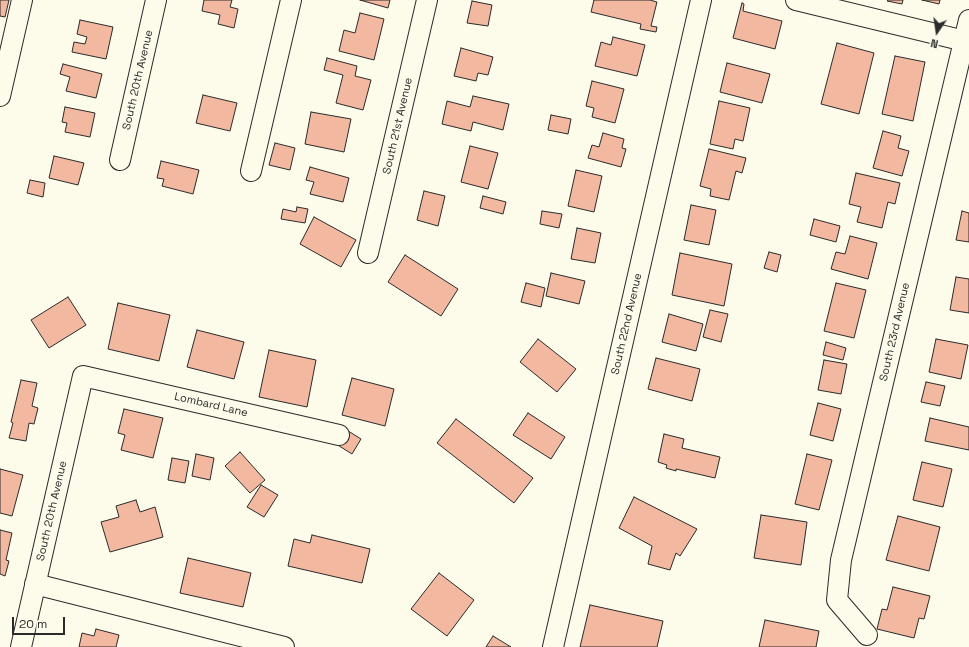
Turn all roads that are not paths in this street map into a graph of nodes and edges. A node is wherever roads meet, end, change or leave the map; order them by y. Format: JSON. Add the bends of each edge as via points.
{"nodes":[{"id":1,"x":22,"y":0,"type":"edge"},
{"id":2,"x":156,"y":0,"type":"edge"},
{"id":3,"x":291,"y":0,"type":"edge"},
{"id":4,"x":427,"y":0,"type":"edge"},
{"id":5,"x":701,"y":0,"type":"edge"},
{"id":6,"x":796,"y":0,"type":"edge"},
{"id":7,"x":969,"y":20,"type":"edge"},
{"id":8,"x":966,"y":41,"type":"edge"},
{"id":9,"x":0,"y":96,"type":"edge"},
{"id":10,"x":120,"y":160,"type":"dead end"},
{"id":11,"x":251,"y":171,"type":"dead end"},
{"id":12,"x":368,"y":253,"type":"dead end"},
{"id":13,"x":83,"y":376,"type":"joint"},
{"id":14,"x":339,"y":435,"type":"dead end"},
{"id":15,"x":35,"y":584,"type":"junction"},
{"id":16,"x":866,"y":635,"type":"dead end"},
{"id":17,"x":20,"y":647,"type":"edge"},
{"id":18,"x":284,"y":647,"type":"edge"},
{"id":19,"x":553,"y":647,"type":"edge"}],
"edges":[{"from":1,"to":9,"type":"street"},
{"from":2,"to":10,"type":"street","name":"South 20th Avenue"},
{"from":3,"to":11,"type":"street"},
{"from":4,"to":12,"type":"street","name":"South 21st Avenue"},
{"from":5,"to":19,"type":"street","name":"South 22nd Avenue"},
{"from":6,"to":8,"type":"street"},
{"from":7,"to":8,"type":"street","name":"South 23rd Avenue"},
{"from":8,"to":16,"type":"street","name":"South 23rd Avenue","via":[[841,560],[837,600]]},
{"from":13,"to":14,"type":"street","name":"Lombard Lane"},
{"from":13,"to":15,"type":"street","name":"South 20th Avenue"},
{"from":15,"to":17,"type":"street","name":"South 20th Avenue"},
{"from":15,"to":18,"type":"street"}]}
